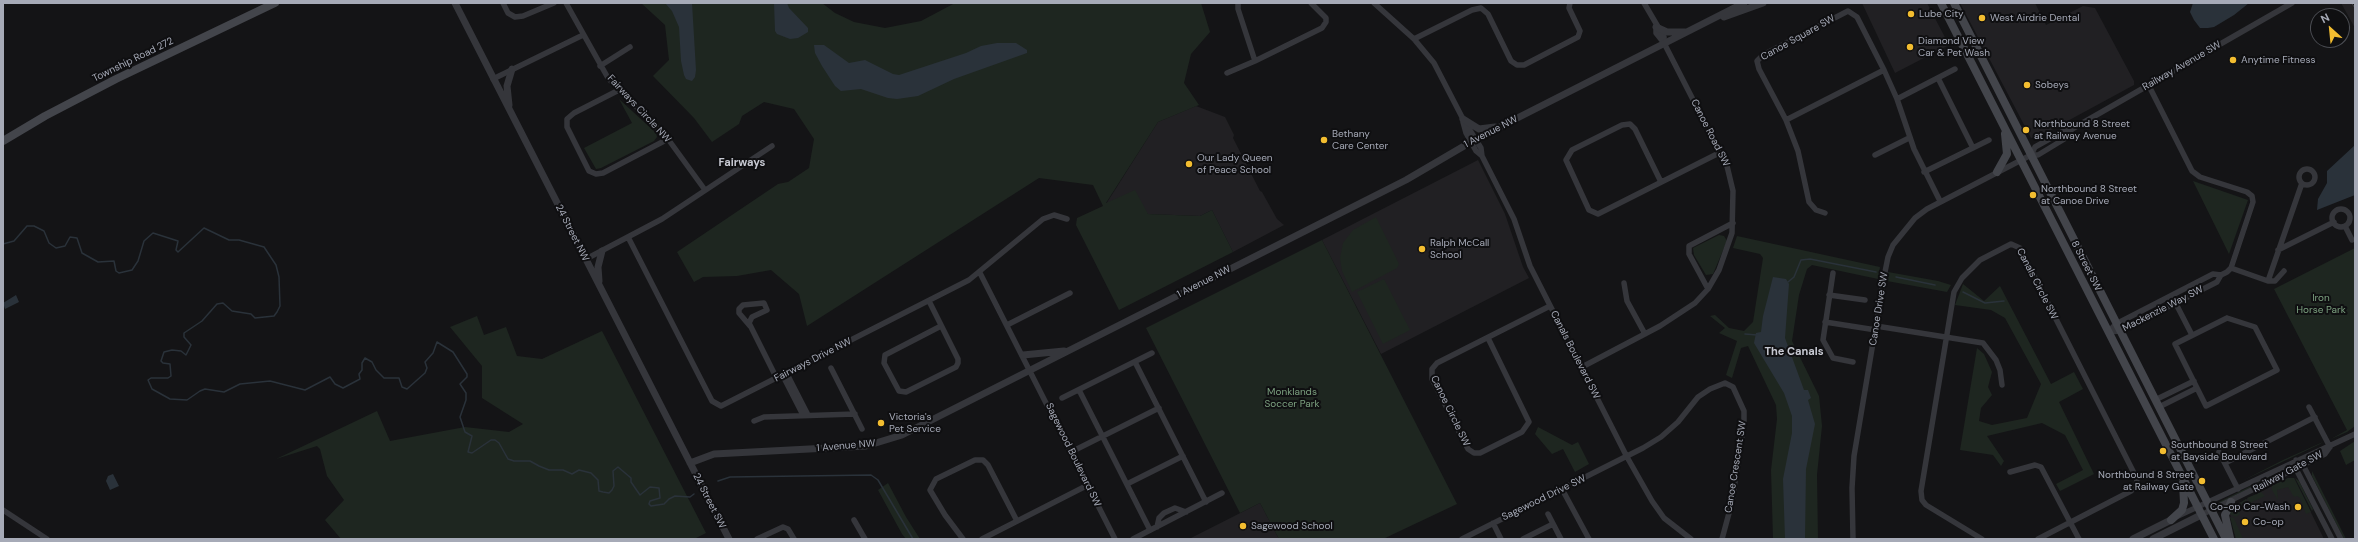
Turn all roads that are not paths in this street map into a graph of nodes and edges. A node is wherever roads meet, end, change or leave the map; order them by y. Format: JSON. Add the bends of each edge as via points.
{"nodes":[{"id":1,"x":274,"y":3,"type":"edge"},
{"id":2,"x":455,"y":3,"type":"edge"},
{"id":3,"x":503,"y":3,"type":"edge"},
{"id":4,"x":554,"y":3,"type":"edge"},
{"id":5,"x":566,"y":3,"type":"edge"},
{"id":6,"x":1238,"y":3,"type":"edge"},
{"id":7,"x":1312,"y":3,"type":"edge"},
{"id":8,"x":1374,"y":3,"type":"edge"},
{"id":9,"x":1570,"y":3,"type":"edge"},
{"id":10,"x":1644,"y":3,"type":"edge"},
{"id":11,"x":1744,"y":3,"type":"edge"},
{"id":12,"x":1763,"y":3,"type":"edge"},
{"id":13,"x":1941,"y":3,"type":"edge"},
{"id":14,"x":1954,"y":3,"type":"edge"},
{"id":15,"x":2292,"y":3,"type":"edge"},
{"id":16,"x":1656,"y":27,"type":"junction"},
{"id":17,"x":1696,"y":27,"type":"junction"},
{"id":18,"x":1687,"y":32,"type":"junction"},
{"id":19,"x":583,"y":35,"type":"junction"},
{"id":20,"x":1414,"y":39,"type":"junction"},
{"id":21,"x":1664,"y":43,"type":"junction"},
{"id":22,"x":630,"y":47,"type":"dead end"},
{"id":23,"x":1255,"y":61,"type":"junction"},
{"id":24,"x":600,"y":66,"type":"junction"},
{"id":25,"x":512,"y":69,"type":"junction"},
{"id":26,"x":1955,"y":69,"type":"dead end"},
{"id":27,"x":1884,"y":70,"type":"junction"},
{"id":28,"x":1227,"y":73,"type":"dead end"},
{"id":29,"x":1938,"y":78,"type":"junction"},
{"id":30,"x":493,"y":79,"type":"junction"},
{"id":31,"x":2148,"y":86,"type":"junction"},
{"id":32,"x":619,"y":90,"type":"junction"},
{"id":33,"x":1897,"y":99,"type":"junction"},
{"id":34,"x":509,"y":110,"type":"junction"},
{"id":35,"x":1462,"y":119,"type":"junction"},
{"id":36,"x":1786,"y":120,"type":"junction"},
{"id":37,"x":1499,"y":127,"type":"junction"},
{"id":38,"x":2004,"y":127,"type":"junction"},
{"id":39,"x":1909,"y":138,"type":"junction"},
{"id":40,"x":668,"y":139,"type":"junction"},
{"id":41,"x":1473,"y":140,"type":"junction"},
{"id":42,"x":1989,"y":140,"type":"dead end"},
{"id":43,"x":3,"y":141,"type":"edge"},
{"id":44,"x":772,"y":146,"type":"dead end"},
{"id":45,"x":1973,"y":148,"type":"junction"},
{"id":46,"x":1721,"y":152,"type":"junction"},
{"id":47,"x":1875,"y":155,"type":"dead end"},
{"id":48,"x":2031,"y":155,"type":"junction"},
{"id":49,"x":2021,"y":160,"type":"junction"},
{"id":50,"x":1924,"y":172,"type":"junction"},
{"id":51,"x":1997,"y":172,"type":"junction"},
{"id":52,"x":1661,"y":182,"type":"junction"},
{"id":53,"x":2302,"y":183,"type":"dead end"},
{"id":54,"x":705,"y":190,"type":"junction"},
{"id":55,"x":1940,"y":201,"type":"junction"},
{"id":56,"x":1825,"y":213,"type":"dead end"},
{"id":57,"x":2352,"y":213,"type":"edge"},
{"id":58,"x":1067,"y":219,"type":"dead end"},
{"id":59,"x":2334,"y":222,"type":"junction"},
{"id":60,"x":1733,"y":223,"type":"junction"},
{"id":61,"x":2345,"y":226,"type":"junction"},
{"id":62,"x":628,"y":237,"type":"junction"},
{"id":63,"x":2352,"y":240,"type":"dead end"},
{"id":64,"x":602,"y":250,"type":"junction"},
{"id":65,"x":2278,"y":250,"type":"junction"},
{"id":66,"x":586,"y":259,"type":"junction"},
{"id":67,"x":2230,"y":268,"type":"junction"},
{"id":68,"x":2284,"y":271,"type":"dead end"},
{"id":69,"x":980,"y":273,"type":"junction"},
{"id":70,"x":1833,"y":273,"type":"dead end"},
{"id":71,"x":2221,"y":275,"type":"junction"},
{"id":72,"x":2268,"y":281,"type":"junction"},
{"id":73,"x":1624,"y":283,"type":"dead end"},
{"id":74,"x":599,"y":285,"type":"junction"},
{"id":75,"x":1708,"y":289,"type":"junction"},
{"id":76,"x":1070,"y":293,"type":"dead end"},
{"id":77,"x":1829,"y":295,"type":"junction"},
{"id":78,"x":2172,"y":295,"type":"junction"},
{"id":79,"x":1866,"y":300,"type":"dead end"},
{"id":80,"x":929,"y":302,"type":"junction"},
{"id":81,"x":2176,"y":303,"type":"junction"},
{"id":82,"x":1550,"y":306,"type":"junction"},
{"id":83,"x":1825,"y":322,"type":"junction"},
{"id":84,"x":1007,"y":325,"type":"junction"},
{"id":85,"x":750,"y":326,"type":"junction"},
{"id":86,"x":941,"y":326,"type":"junction"},
{"id":87,"x":1876,"y":328,"type":"junction"},
{"id":88,"x":2118,"y":328,"type":"junction"},
{"id":89,"x":2108,"y":332,"type":"junction"},
{"id":90,"x":1645,"y":334,"type":"junction"},
{"id":91,"x":2192,"y":335,"type":"junction"},
{"id":92,"x":1945,"y":336,"type":"junction"},
{"id":93,"x":1488,"y":338,"type":"junction"},
{"id":94,"x":1070,"y":350,"type":"junction"},
{"id":95,"x":1152,"y":353,"type":"dead end"},
{"id":96,"x":1023,"y":355,"type":"junction"},
{"id":97,"x":1135,"y":362,"type":"junction"},
{"id":98,"x":1853,"y":362,"type":"dead end"},
{"id":99,"x":1582,"y":367,"type":"junction"},
{"id":100,"x":831,"y":368,"type":"dead end"},
{"id":101,"x":1031,"y":370,"type":"junction"},
{"id":102,"x":785,"y":375,"type":"junction"},
{"id":103,"x":777,"y":379,"type":"junction"},
{"id":104,"x":2194,"y":381,"type":"junction"},
{"id":105,"x":2002,"y":385,"type":"dead end"},
{"id":106,"x":2197,"y":388,"type":"junction"},
{"id":107,"x":1079,"y":390,"type":"junction"},
{"id":108,"x":1062,"y":398,"type":"dead end"},
{"id":109,"x":2157,"y":404,"type":"junction"},
{"id":110,"x":2309,"y":407,"type":"dead end"},
{"id":111,"x":1159,"y":408,"type":"junction"},
{"id":112,"x":854,"y":414,"type":"junction"},
{"id":113,"x":805,"y":415,"type":"junction"},
{"id":114,"x":2315,"y":418,"type":"junction"},
{"id":115,"x":754,"y":421,"type":"dead end"},
{"id":116,"x":862,"y":429,"type":"dead end"},
{"id":117,"x":2355,"y":434,"type":"edge"},
{"id":118,"x":1103,"y":436,"type":"junction"},
{"id":119,"x":2330,"y":447,"type":"junction"},
{"id":120,"x":1071,"y":452,"type":"junction"},
{"id":121,"x":2219,"y":452,"type":"dead end"},
{"id":122,"x":1183,"y":456,"type":"junction"},
{"id":123,"x":1627,"y":457,"type":"junction"},
{"id":124,"x":2296,"y":460,"type":"junction"},
{"id":125,"x":690,"y":462,"type":"junction"},
{"id":126,"x":2225,"y":463,"type":"junction"},
{"id":127,"x":2303,"y":465,"type":"junction"},
{"id":128,"x":2296,"y":469,"type":"junction"},
{"id":129,"x":2010,"y":472,"type":"dead end"},
{"id":130,"x":2182,"y":478,"type":"junction"},
{"id":131,"x":1127,"y":484,"type":"junction"},
{"id":132,"x":1088,"y":485,"type":"junction"},
{"id":133,"x":1562,"y":489,"type":"junction"},
{"id":134,"x":2238,"y":489,"type":"junction"},
{"id":135,"x":1222,"y":493,"type":"dead end"},
{"id":136,"x":1206,"y":502,"type":"junction"},
{"id":137,"x":2231,"y":502,"type":"junction"},
{"id":138,"x":2210,"y":507,"type":"junction"},
{"id":139,"x":3,"y":510,"type":"edge"},
{"id":140,"x":1186,"y":512,"type":"junction"},
{"id":141,"x":2200,"y":512,"type":"junction"},
{"id":142,"x":1548,"y":514,"type":"dead end"},
{"id":143,"x":854,"y":520,"type":"dead end"},
{"id":144,"x":2171,"y":520,"type":"junction"},
{"id":145,"x":1017,"y":521,"type":"junction"},
{"id":146,"x":2070,"y":522,"type":"junction"},
{"id":147,"x":1493,"y":523,"type":"junction"},
{"id":148,"x":1553,"y":524,"type":"junction"},
{"id":149,"x":1157,"y":527,"type":"junction"},
{"id":150,"x":1150,"y":530,"type":"junction"},
{"id":151,"x":47,"y":539,"type":"edge"},
{"id":152,"x":729,"y":539,"type":"edge"},
{"id":153,"x":757,"y":539,"type":"edge"},
{"id":154,"x":794,"y":539,"type":"edge"},
{"id":155,"x":865,"y":539,"type":"edge"},
{"id":156,"x":963,"y":539,"type":"edge"},
{"id":157,"x":982,"y":539,"type":"edge"},
{"id":158,"x":1115,"y":539,"type":"edge"},
{"id":159,"x":1133,"y":539,"type":"edge"},
{"id":160,"x":1462,"y":539,"type":"edge"},
{"id":161,"x":1501,"y":539,"type":"edge"},
{"id":162,"x":1523,"y":539,"type":"edge"},
{"id":163,"x":1561,"y":539,"type":"edge"},
{"id":164,"x":1589,"y":539,"type":"edge"},
{"id":165,"x":1691,"y":539,"type":"edge"},
{"id":166,"x":1722,"y":539,"type":"edge"},
{"id":167,"x":1853,"y":539,"type":"edge"},
{"id":168,"x":1982,"y":539,"type":"edge"},
{"id":169,"x":2038,"y":539,"type":"edge"},
{"id":170,"x":2079,"y":539,"type":"edge"},
{"id":171,"x":2133,"y":539,"type":"edge"},
{"id":172,"x":2153,"y":539,"type":"edge"},
{"id":173,"x":2214,"y":539,"type":"edge"},
{"id":174,"x":2226,"y":539,"type":"edge"},
{"id":175,"x":2230,"y":539,"type":"edge"},
{"id":176,"x":2332,"y":539,"type":"edge"},
{"id":177,"x":2340,"y":539,"type":"edge"}],
"edges":[{"from":1,"to":43,"type":"main road","name":"Township Road 272","via":[[116,79],[44,116]]},
{"from":2,"to":30,"type":"street","name":"24 Street NW"},
{"from":3,"to":4,"type":"street","via":[[511,16],[519,17]]},
{"from":5,"to":19,"type":"street","name":"Fairways Circle NW"},
{"from":6,"to":23,"type":"street"},
{"from":7,"to":23,"type":"street","via":[[1326,18],[1322,28]]},
{"from":8,"to":20,"type":"street","name":"Canals Boulevard SW"},
{"from":9,"to":20,"type":"street","via":[[1569,8],[1580,31],[1578,37],[1524,65],[1517,65],[1511,61],[1488,14],[1481,8]]},
{"from":10,"to":16,"type":"street","name":"Canoe Road SW"},
{"from":11,"to":17,"type":"street","name":"1 Avenue NW"},
{"from":12,"to":17,"type":"street","name":"1 Avenue NW"},
{"from":13,"to":38,"type":"main road","name":"8 Street SW"},
{"from":14,"to":48,"type":"main road","name":"8 Street SW"},
{"from":15,"to":31,"type":"street","name":"Railway Avenue SW"},
{"from":16,"to":18,"type":"street","via":[[1667,32]]},
{"from":16,"to":21,"type":"street","name":"Canoe Road SW","via":[[1664,37]]},
{"from":17,"to":18,"type":"street","name":"1 Avenue NW"},
{"from":18,"to":21,"type":"street","name":"1 Avenue NW"},
{"from":19,"to":24,"type":"street","name":"Fairways Circle NW"},
{"from":19,"to":25,"type":"street"},
{"from":20,"to":35,"type":"street","name":"Canals Boulevard SW","via":[[1434,63]]},
{"from":21,"to":37,"type":"street","name":"1 Avenue NW"},
{"from":21,"to":46,"type":"street","name":"Canoe Road SW"},
{"from":22,"to":24,"type":"street"},
{"from":23,"to":28,"type":"street"},
{"from":24,"to":32,"type":"street","name":"Fairways Circle NW"},
{"from":25,"to":30,"type":"street"},
{"from":25,"to":34,"type":"street","via":[[507,86]]},
{"from":26,"to":29,"type":"street"},
{"from":27,"to":33,"type":"street","name":"Canoe Square SW"},
{"from":27,"to":36,"type":"street"},
{"from":27,"to":36,"type":"street","name":"Canoe Square SW","via":[[1857,17],[1852,12],[1844,13],[1759,57],[1759,69]]},
{"from":29,"to":33,"type":"street"},
{"from":29,"to":45,"type":"street"},
{"from":30,"to":34,"type":"street","name":"24 Street NW"},
{"from":31,"to":48,"type":"street","name":"Railway Avenue SW","via":[[2072,130],[2062,132],[2034,147]]},
{"from":31,"to":67,"type":"street","via":[[2192,171],[2200,177],[2247,192],[2252,196],[2254,202]]},
{"from":32,"to":40,"type":"street","name":"Fairways Circle NW"},
{"from":32,"to":40,"type":"street","via":[[567,119],[567,127],[589,171],[596,174],[604,173]]},
{"from":33,"to":39,"type":"street","name":"Canoe Square SW"},
{"from":34,"to":66,"type":"street","name":"24 Street NW"},
{"from":35,"to":37,"type":"street","via":[[1479,129]]},
{"from":35,"to":41,"type":"street","name":"Canals Boulevard SW"},
{"from":36,"to":56,"type":"street","via":[[1798,151],[1809,202],[1816,210]]},
{"from":37,"to":41,"type":"street","name":"1 Avenue NW"},
{"from":38,"to":49,"type":"main road","name":"8 Street SW"},
{"from":38,"to":51,"type":"main road","via":[[2007,154]]},
{"from":39,"to":47,"type":"street"},
{"from":39,"to":50,"type":"street","name":"Canoe Square SW"},
{"from":40,"to":54,"type":"street","name":"Fairways Circle NW"},
{"from":41,"to":82,"type":"street","name":"Canals Boulevard SW","via":[[1508,205],[1530,266]]},
{"from":41,"to":94,"type":"street","name":"1 Avenue NW","via":[[1406,180]]},
{"from":42,"to":45,"type":"street"},
{"from":44,"to":54,"type":"street"},
{"from":45,"to":50,"type":"street"},
{"from":46,"to":52,"type":"street"},
{"from":46,"to":60,"type":"street","name":"Canoe Road SW","via":[[1731,178]]},
{"from":48,"to":49,"type":"street","name":"Canoe Drive SW"},
{"from":48,"to":88,"type":"main road","name":"8 Street SW"},
{"from":49,"to":51,"type":"street","name":"Canoe Drive SW"},
{"from":49,"to":89,"type":"main road","name":"8 Street SW"},
{"from":50,"to":55,"type":"street","name":"Canoe Square SW"},
{"from":51,"to":55,"type":"street","name":"Canoe Drive SW"},
{"from":52,"to":52,"type":"street","via":[[1595,214],[1589,210],[1566,160],[1572,150],[1622,125],[1630,124],[1635,129]]},
{"from":53,"to":65,"type":"street"},
{"from":54,"to":62,"type":"street","via":[[662,219]]},
{"from":55,"to":87,"type":"street","name":"Canoe Drive SW","via":[[1914,218],[1893,245],[1888,257]]},
{"from":57,"to":59,"type":"street","via":[[2338,210],[2333,215]]},
{"from":57,"to":61,"type":"street","via":[[2350,221]]},
{"from":58,"to":69,"type":"street","name":"Fairways Drive NW","via":[[1054,215],[1043,219]]},
{"from":59,"to":61,"type":"street","via":[[2339,226]]},
{"from":59,"to":65,"type":"street"},
{"from":60,"to":75,"type":"street","name":"Canoe Road SW","via":[[1728,249]]},
{"from":60,"to":75,"type":"street","via":[[1689,246],[1689,254]]},
{"from":61,"to":63,"type":"street"},
{"from":62,"to":64,"type":"street"},
{"from":62,"to":103,"type":"street","name":"Fairways Drive NW","via":[[715,404],[724,406]]},
{"from":64,"to":66,"type":"street"},
{"from":64,"to":74,"type":"street","via":[[598,267]]},
{"from":65,"to":72,"type":"street"},
{"from":66,"to":74,"type":"street","name":"24 Street NW"},
{"from":67,"to":71,"type":"street","name":"Mackenzie Way SW"},
{"from":67,"to":72,"type":"street"},
{"from":68,"to":72,"type":"street","via":[[2273,282]]},
{"from":69,"to":80,"type":"street","name":"Fairways Drive NW"},
{"from":69,"to":84,"type":"street"},
{"from":70,"to":77,"type":"street"},
{"from":71,"to":78,"type":"street","name":"Mackenzie Way SW","via":[[2213,274]]},
{"from":71,"to":81,"type":"street","name":"Mackenzie Way SW","via":[[2217,282]]},
{"from":73,"to":90,"type":"street","via":[[1627,301]]},
{"from":74,"to":125,"type":"street","name":"24 Street NW"},
{"from":75,"to":90,"type":"street","name":"Canoe Road SW","via":[[1680,315]]},
{"from":76,"to":84,"type":"street"},
{"from":77,"to":79,"type":"street"},
{"from":77,"to":83,"type":"street"},
{"from":78,"to":81,"type":"street"},
{"from":78,"to":88,"type":"street","name":"Mackenzie Way SW"},
{"from":80,"to":86,"type":"street"},
{"from":80,"to":102,"type":"street","name":"Fairways Drive NW"},
{"from":81,"to":88,"type":"street","name":"Mackenzie Way SW"},
{"from":81,"to":91,"type":"street"},
{"from":82,"to":93,"type":"street","name":"Canoe Circle SW"},
{"from":82,"to":99,"type":"street","name":"Canals Boulevard SW"},
{"from":83,"to":87,"type":"street"},
{"from":83,"to":98,"type":"street","via":[[1823,340],[1833,358]]},
{"from":84,"to":96,"type":"street"},
{"from":85,"to":85,"type":"street","via":[[739,313],[739,309],[764,303],[767,310],[752,317]]},
{"from":85,"to":103,"type":"street"},
{"from":86,"to":86,"type":"street","via":[[958,359],[957,365],[906,392],[899,391],[884,364],[885,355]]},
{"from":87,"to":92,"type":"street"},
{"from":87,"to":167,"type":"street","name":"Canoe Drive SW","via":[[1854,456]]},
{"from":88,"to":89,"type":"street","name":"Mackenzie Way SW"},
{"from":88,"to":109,"type":"main road","name":"8 Street SW"},
{"from":89,"to":130,"type":"main road","name":"8 Street SW"},
{"from":90,"to":99,"type":"street","name":"Canoe Road SW"},
{"from":91,"to":104,"type":"street","via":[[2175,344]]},
{"from":91,"to":106,"type":"street","via":[[2227,318],[2255,327],[2277,370],[2206,406]]},
{"from":92,"to":105,"type":"street","via":[[1978,342],[1987,347],[2000,370]]},
{"from":92,"to":146,"type":"street","name":"Canals Circle SW","via":[[1954,292],[1962,278],[1990,253],[2007,244],[2018,245],[2137,479],[2136,486],[2131,491]]},
{"from":92,"to":168,"type":"street","name":"Canals Circle SW","via":[[1921,498],[1926,505]]},
{"from":93,"to":93,"type":"street","name":"Canoe Circle SW","via":[[1437,363],[1431,374],[1468,449],[1474,453],[1480,453],[1522,432],[1529,422]]},
{"from":94,"to":96,"type":"street"},
{"from":94,"to":101,"type":"street","name":"1 Avenue NW"},
{"from":95,"to":97,"type":"street"},
{"from":96,"to":101,"type":"street"},
{"from":97,"to":107,"type":"street"},
{"from":97,"to":111,"type":"street"},
{"from":99,"to":123,"type":"street","name":"Canals Boulevard SW"},
{"from":100,"to":112,"type":"street"},
{"from":101,"to":120,"type":"street","name":"Sagewood Boulevard SW"},
{"from":101,"to":125,"type":"street","name":"1 Avenue NW","via":[[902,435],[875,445],[714,454]]},
{"from":102,"to":103,"type":"street","name":"Fairways Drive NW"},
{"from":102,"to":113,"type":"street"},
{"from":104,"to":106,"type":"street"},
{"from":104,"to":109,"type":"street"},
{"from":106,"to":109,"type":"street"},
{"from":107,"to":108,"type":"street"},
{"from":107,"to":118,"type":"street"},
{"from":109,"to":138,"type":"main road","name":"8 Street SW"},
{"from":110,"to":114,"type":"street"},
{"from":111,"to":118,"type":"street"},
{"from":111,"to":122,"type":"street"},
{"from":112,"to":113,"type":"street"},
{"from":112,"to":116,"type":"street"},
{"from":113,"to":115,"type":"street","via":[[764,417]]},
{"from":114,"to":119,"type":"street"},
{"from":114,"to":126,"type":"street"},
{"from":117,"to":119,"type":"street","name":"Railway Gate SW"},
{"from":118,"to":120,"type":"street"},
{"from":118,"to":131,"type":"street"},
{"from":119,"to":124,"type":"street","name":"Railway Gate SW"},
{"from":119,"to":127,"type":"street","name":"Railway Gate SW","via":[[2325,454]]},
{"from":120,"to":132,"type":"street","name":"Sagewood Boulevard SW"},
{"from":121,"to":126,"type":"street"},
{"from":122,"to":131,"type":"street"},
{"from":122,"to":136,"type":"street"},
{"from":123,"to":133,"type":"street","name":"Sagewood Drive SW"},
{"from":123,"to":165,"type":"street","name":"Canals Boulevard SW","via":[[1660,512]]},
{"from":123,"to":166,"type":"street","name":"Canoe Crescent SW","via":[[1660,437],[1678,422],[1698,397],[1720,384],[1729,384],[1733,387],[1744,411],[1744,422],[1732,502]]},
{"from":124,"to":127,"type":"street"},
{"from":124,"to":128,"type":"street"},
{"from":124,"to":134,"type":"street","name":"Railway Gate SW"},
{"from":125,"to":152,"type":"street","name":"24 Street SW"},
{"from":126,"to":134,"type":"street"},
{"from":127,"to":128,"type":"street","name":"Railway Gate SW"},
{"from":127,"to":177,"type":"street"},
{"from":128,"to":137,"type":"street","name":"Railway Gate SW"},
{"from":128,"to":176,"type":"street"},
{"from":129,"to":146,"type":"street","via":[[2035,465],[2041,467]]},
{"from":130,"to":141,"type":"main road","name":"8 Street SW"},
{"from":130,"to":144,"type":"main road","via":[[2184,503],[2182,510]]},
{"from":131,"to":150,"type":"street"},
{"from":132,"to":145,"type":"street"},
{"from":132,"to":158,"type":"street","name":"Sagewood Boulevard SW"},
{"from":133,"to":147,"type":"street","name":"Sagewood Drive SW"},
{"from":133,"to":164,"type":"street"},
{"from":134,"to":138,"type":"street","name":"Railway Gate SW"},
{"from":135,"to":136,"type":"street"},
{"from":136,"to":140,"type":"street"},
{"from":137,"to":138,"type":"street","name":"Railway Gate SW"},
{"from":137,"to":175,"type":"main road","via":[[2224,519]]},
{"from":138,"to":141,"type":"street","name":"Railway Gate SW"},
{"from":138,"to":174,"type":"main road","name":"8 Street SW"},
{"from":139,"to":151,"type":"street"},
{"from":140,"to":149,"type":"street"},
{"from":140,"to":149,"type":"street","via":[[1175,508],[1164,513],[1158,518]]},
{"from":141,"to":144,"type":"street","name":"Railway Gate SW"},
{"from":141,"to":172,"type":"street"},
{"from":141,"to":173,"type":"main road","name":"8 Street SW"},
{"from":142,"to":148,"type":"street"},
{"from":143,"to":155,"type":"street"},
{"from":144,"to":171,"type":"street"},
{"from":145,"to":156,"type":"street","via":[[988,465],[983,460],[975,460],[936,479],[930,490]]},
{"from":145,"to":157,"type":"street"},
{"from":146,"to":169,"type":"street","name":"Canals Circle SW"},
{"from":146,"to":170,"type":"street"},
{"from":147,"to":160,"type":"street","name":"Sagewood Drive SW"},
{"from":147,"to":161,"type":"street"},
{"from":148,"to":162,"type":"street"},
{"from":148,"to":163,"type":"street"},
{"from":149,"to":150,"type":"street"},
{"from":150,"to":159,"type":"street"},
{"from":153,"to":154,"type":"street","via":[[783,527],[788,529]]}]}
